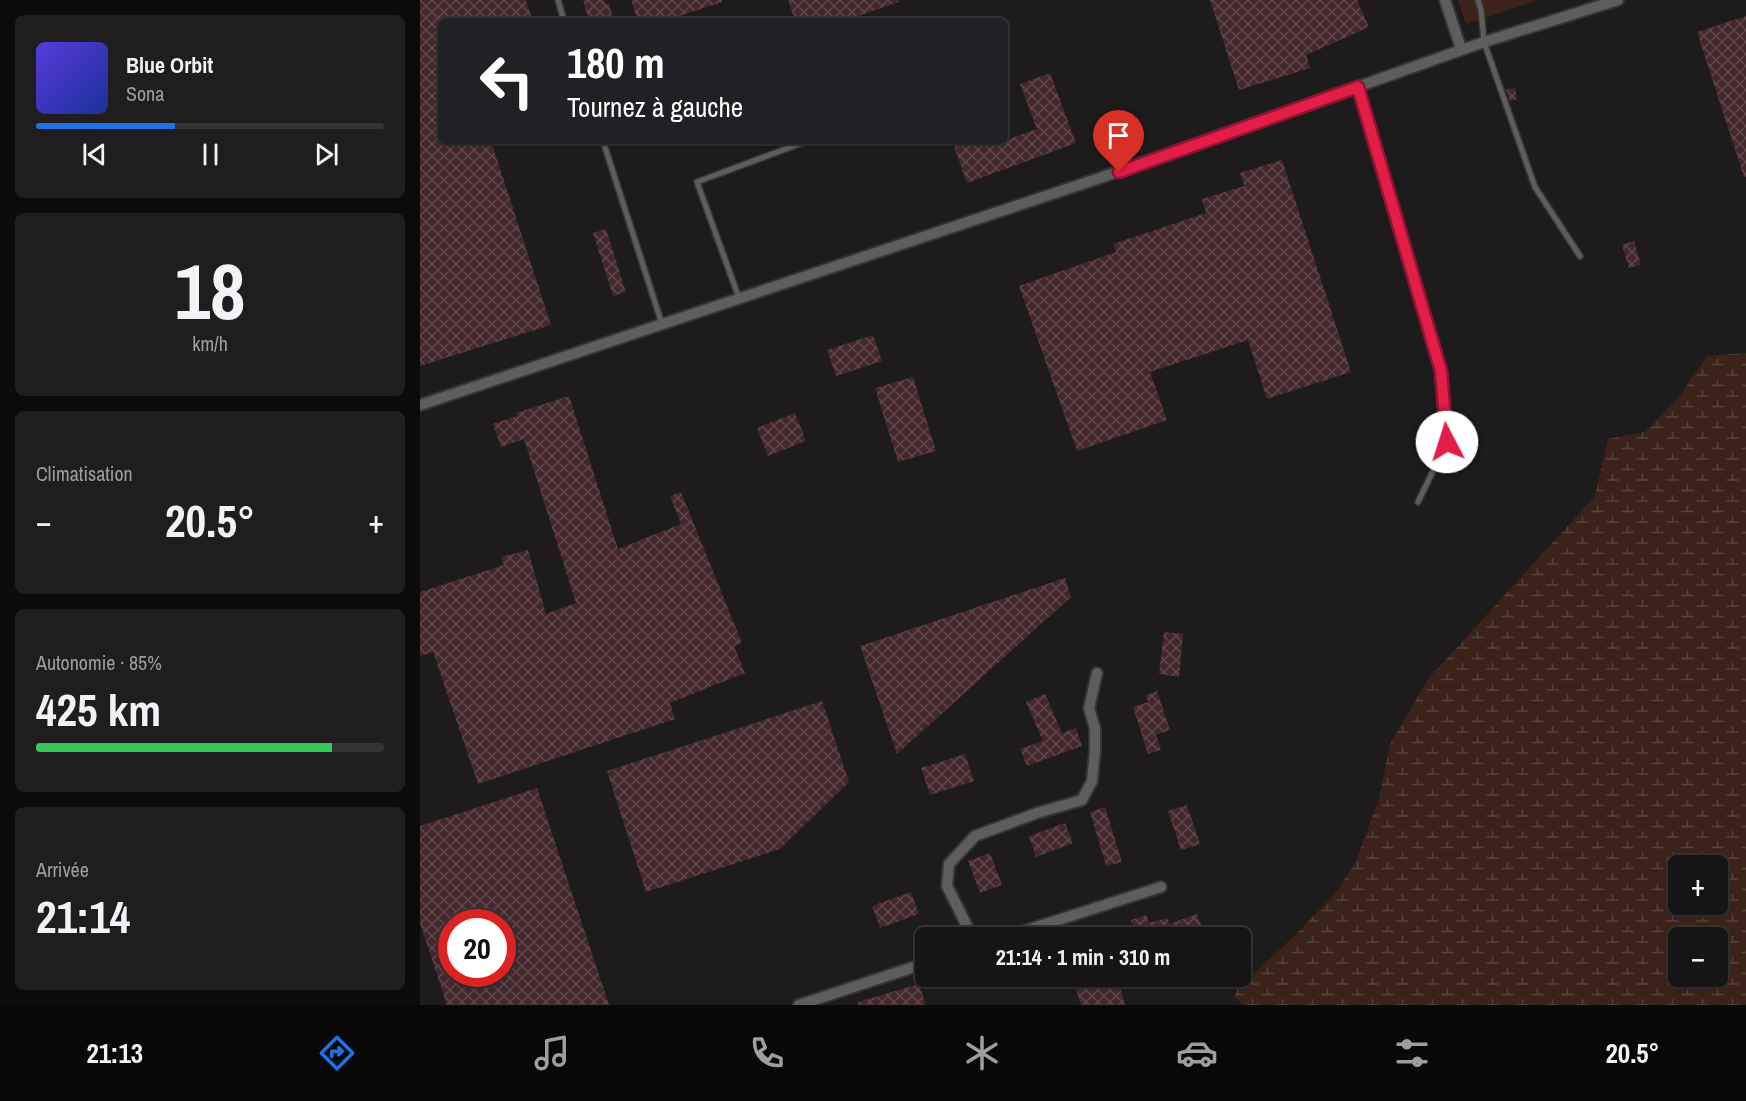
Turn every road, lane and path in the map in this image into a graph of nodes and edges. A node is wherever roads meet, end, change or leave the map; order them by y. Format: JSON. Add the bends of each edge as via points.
{"nodes":[{"id":1,"x":558,"y":0,"type":"edge"},
{"id":2,"x":1445,"y":0,"type":"edge"},
{"id":3,"x":1478,"y":0,"type":"edge"},
{"id":4,"x":1618,"y":0,"type":"edge"},
{"id":5,"x":563,"y":18,"type":"edge"},
{"id":6,"x":1484,"y":42,"type":"junction"},
{"id":7,"x":1461,"y":49,"type":"junction"},
{"id":8,"x":1358,"y":87,"type":"junction"},
{"id":9,"x":604,"y":144,"type":"edge"},
{"id":10,"x":799,"y":144,"type":"edge"},
{"id":11,"x":1580,"y":256,"type":"dead end"},
{"id":12,"x":739,"y":298,"type":"junction"},
{"id":13,"x":662,"y":324,"type":"junction"},
{"id":14,"x":420,"y":405,"type":"edge"},
{"id":15,"x":1418,"y":502,"type":"dead end"},
{"id":16,"x":1097,"y":673,"type":"dead end"},
{"id":17,"x":1161,"y":887,"type":"dead end"},
{"id":18,"x":968,"y":927,"type":"edge"},
{"id":19,"x":1036,"y":927,"type":"edge"},
{"id":20,"x":915,"y":967,"type":"edge"},
{"id":21,"x":799,"y":1005,"type":"edge"}],
"edges":[{"from":1,"to":5,"type":"lane"},
{"from":2,"to":7,"type":"street"},
{"from":3,"to":6,"type":"lane"},
{"from":4,"to":6,"type":"street"},
{"from":6,"to":7,"type":"street"},
{"from":6,"to":11,"type":"lane","via":[[1535,187]]},
{"from":7,"to":8,"type":"street"},
{"from":8,"to":12,"type":"street"},
{"from":8,"to":15,"type":"lane","via":[[1441,371],[1447,442]]},
{"from":9,"to":13,"type":"lane"},
{"from":10,"to":12,"type":"lane","via":[[697,182]]},
{"from":12,"to":13,"type":"street"},
{"from":13,"to":14,"type":"street"},
{"from":16,"to":18,"type":"street","via":[[1089,708],[1095,729],[1092,781],[1082,800],[975,836],[949,864],[947,886]]},
{"from":17,"to":19,"type":"street"},
{"from":20,"to":21,"type":"street"}]}
